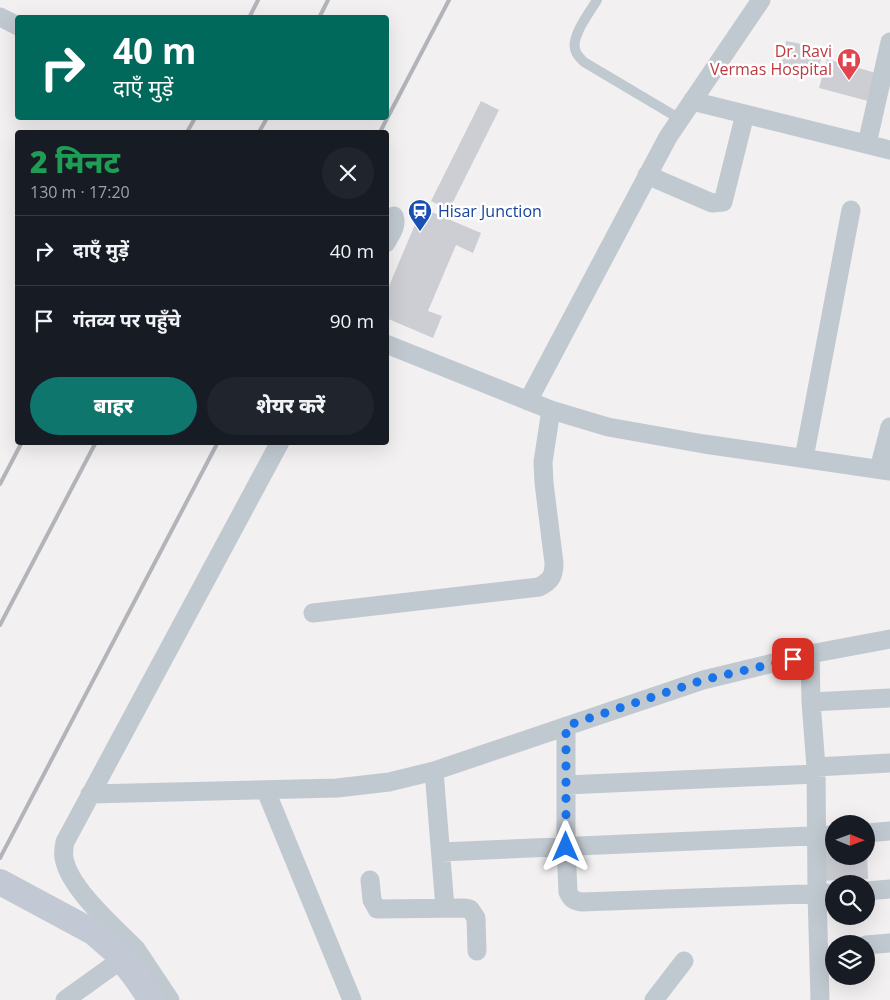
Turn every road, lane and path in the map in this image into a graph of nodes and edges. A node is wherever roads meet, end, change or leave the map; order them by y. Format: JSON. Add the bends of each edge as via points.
{"nodes":[{"id":1,"x":597,"y":0,"type":"edge"},
{"id":2,"x":761,"y":0,"type":"edge"},
{"id":3,"x":0,"y":17,"type":"edge"},
{"id":4,"x":15,"y":24,"type":"edge"},
{"id":5,"x":890,"y":42,"type":"edge"},
{"id":6,"x":692,"y":101,"type":"junction"},
{"id":7,"x":745,"y":114,"type":"junction"},
{"id":8,"x":680,"y":119,"type":"junction"},
{"id":9,"x":867,"y":144,"type":"junction"},
{"id":10,"x":890,"y":150,"type":"edge"},
{"id":11,"x":647,"y":175,"type":"junction"},
{"id":12,"x":851,"y":210,"type":"dead end"},
{"id":13,"x":394,"y":216,"type":"dead end"},
{"id":14,"x":389,"y":237,"type":"edge"},
{"id":15,"x":389,"y":345,"type":"edge"},
{"id":16,"x":528,"y":402,"type":"junction"},
{"id":17,"x":551,"y":410,"type":"junction"},
{"id":18,"x":890,"y":427,"type":"edge"},
{"id":19,"x":278,"y":445,"type":"edge"},
{"id":20,"x":804,"y":458,"type":"junction"},
{"id":21,"x":885,"y":470,"type":"edge"},
{"id":22,"x":313,"y":613,"type":"dead end"},
{"id":23,"x":890,"y":639,"type":"edge"},
{"id":24,"x":810,"y":654,"type":"junction"},
{"id":25,"x":890,"y":698,"type":"edge"},
{"id":26,"x":812,"y":702,"type":"junction"},
{"id":27,"x":566,"y":726,"type":"junction"},
{"id":28,"x":890,"y":763,"type":"edge"},
{"id":29,"x":816,"y":770,"type":"junction"},
{"id":30,"x":434,"y":771,"type":"junction"},
{"id":31,"x":566,"y":785,"type":"junction"},
{"id":32,"x":266,"y":791,"type":"junction"},
{"id":33,"x":90,"y":794,"type":"junction"},
{"id":34,"x":890,"y":832,"type":"edge"},
{"id":35,"x":875,"y":833,"type":"edge"},
{"id":36,"x":825,"y":835,"type":"edge"},
{"id":37,"x":566,"y":847,"type":"junction"},
{"id":38,"x":440,"y":852,"type":"junction"},
{"id":39,"x":370,"y":880,"type":"dead end"},
{"id":40,"x":0,"y":882,"type":"edge"},
{"id":41,"x":890,"y":889,"type":"edge"},
{"id":42,"x":875,"y":890,"type":"edge"},
{"id":43,"x":825,"y":894,"type":"edge"},
{"id":44,"x":445,"y":908,"type":"junction"},
{"id":45,"x":890,"y":943,"type":"edge"},
{"id":46,"x":875,"y":944,"type":"edge"},
{"id":47,"x":136,"y":950,"type":"junction"},
{"id":48,"x":477,"y":951,"type":"dead end"},
{"id":49,"x":825,"y":957,"type":"edge"},
{"id":50,"x":684,"y":961,"type":"dead end"},
{"id":51,"x":65,"y":1000,"type":"edge"},
{"id":52,"x":151,"y":1000,"type":"edge"},
{"id":53,"x":170,"y":1000,"type":"edge"},
{"id":54,"x":352,"y":1000,"type":"edge"},
{"id":55,"x":654,"y":1000,"type":"edge"},
{"id":56,"x":820,"y":1000,"type":"edge"}],
"edges":[{"from":1,"to":8,"type":"lane","via":[[577,34],[576,53],[584,62]]},
{"from":2,"to":6,"type":"street"},
{"from":3,"to":4,"type":"street"},
{"from":5,"to":9,"type":"street"},
{"from":6,"to":7,"type":"street"},
{"from":6,"to":8,"type":"street"},
{"from":7,"to":9,"type":"street"},
{"from":7,"to":11,"type":"street","via":[[723,202],[712,203]]},
{"from":8,"to":11,"type":"street"},
{"from":9,"to":10,"type":"street"},
{"from":11,"to":16,"type":"street"},
{"from":12,"to":20,"type":"street"},
{"from":13,"to":14,"type":"street","via":[[396,220]]},
{"from":15,"to":16,"type":"street"},
{"from":16,"to":17,"type":"street"},
{"from":17,"to":20,"type":"street","via":[[608,427]]},
{"from":17,"to":22,"type":"street","via":[[543,462],[554,563],[550,582],[539,587]]},
{"from":18,"to":21,"type":"street"},
{"from":19,"to":33,"type":"street"},
{"from":20,"to":21,"type":"street"},
{"from":23,"to":24,"type":"street"},
{"from":24,"to":26,"type":"street"},
{"from":24,"to":27,"type":"street","via":[[703,680]]},
{"from":25,"to":26,"type":"street"},
{"from":26,"to":29,"type":"street"},
{"from":27,"to":30,"type":"street"},
{"from":27,"to":31,"type":"street"},
{"from":28,"to":29,"type":"street"},
{"from":29,"to":31,"type":"street"},
{"from":29,"to":36,"type":"street"},
{"from":30,"to":32,"type":"street","via":[[389,782]]},
{"from":30,"to":38,"type":"street"},
{"from":31,"to":37,"type":"street"},
{"from":32,"to":33,"type":"street"},
{"from":32,"to":54,"type":"street"},
{"from":33,"to":47,"type":"street","via":[[65,842],[64,857],[80,890]]},
{"from":34,"to":35,"type":"street"},
{"from":36,"to":37,"type":"street"},
{"from":37,"to":38,"type":"street"},
{"from":37,"to":43,"type":"street","via":[[568,892],[575,901]]},
{"from":38,"to":44,"type":"street"},
{"from":39,"to":44,"type":"street","via":[[372,900],[377,909]]},
{"from":40,"to":52,"type":"main road","bridge":true,"via":[[93,932],[116,952]]},
{"from":41,"to":42,"type":"street"},
{"from":44,"to":48,"type":"street","via":[[465,908],[474,913]]},
{"from":45,"to":46,"type":"street"},
{"from":47,"to":51,"type":"street"},
{"from":47,"to":53,"type":"street"},
{"from":49,"to":56,"type":"street"},
{"from":50,"to":55,"type":"street"}]}
